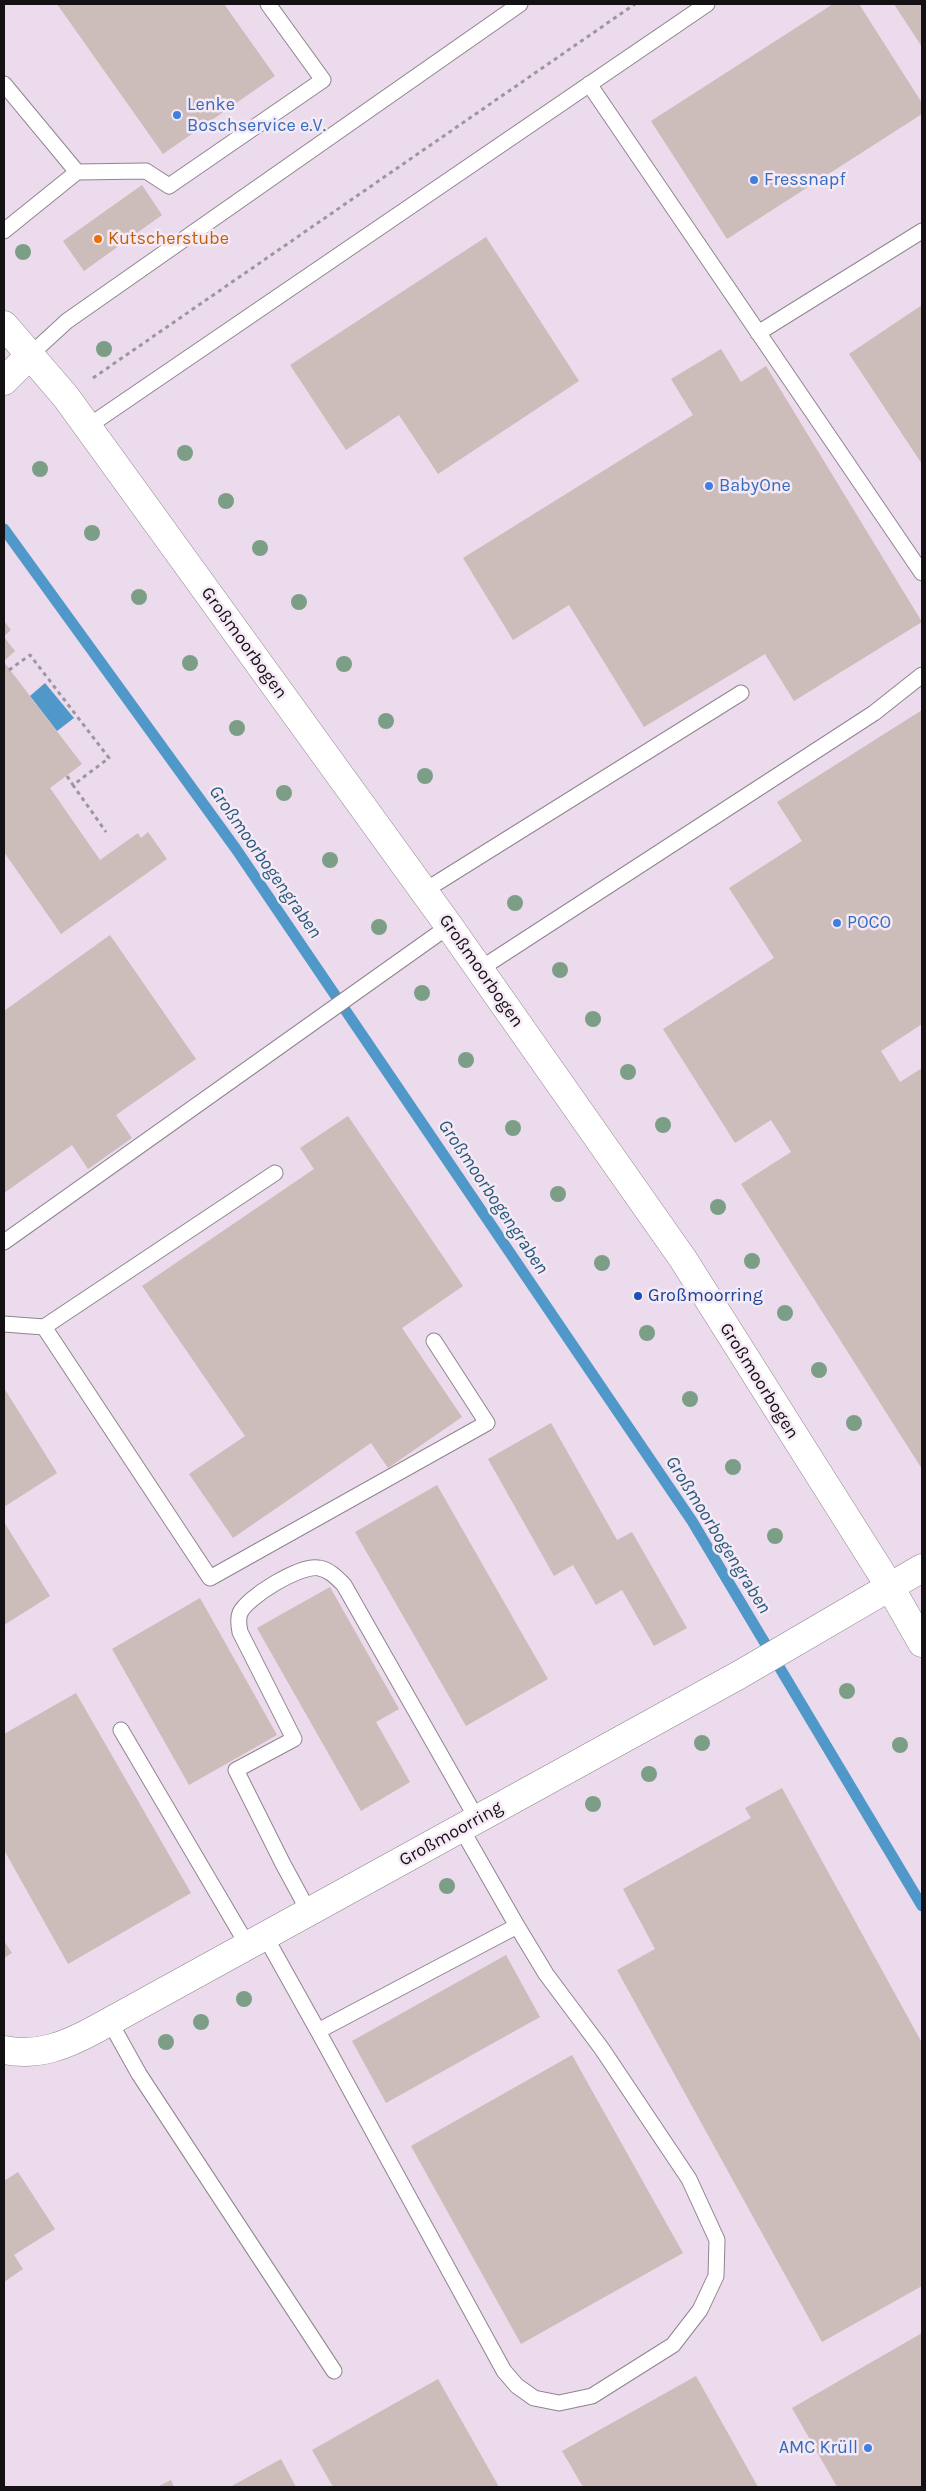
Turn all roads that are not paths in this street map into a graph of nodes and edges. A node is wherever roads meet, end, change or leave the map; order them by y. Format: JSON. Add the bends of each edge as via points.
{"nodes":[{"id":1,"x":268,"y":4,"type":"edge"},
{"id":2,"x":520,"y":4,"type":"edge"},
{"id":3,"x":707,"y":4,"type":"edge"},
{"id":4,"x":4,"y":84,"type":"edge"},
{"id":5,"x":589,"y":84,"type":"junction"},
{"id":6,"x":77,"y":172,"type":"junction"},
{"id":7,"x":4,"y":231,"type":"edge"},
{"id":8,"x":922,"y":231,"type":"edge"},
{"id":9,"x":4,"y":325,"type":"edge"},
{"id":10,"x":758,"y":333,"type":"junction"},
{"id":11,"x":31,"y":354,"type":"junction"},
{"id":12,"x":4,"y":381,"type":"edge"},
{"id":13,"x":87,"y":427,"type":"junction"},
{"id":14,"x":922,"y":573,"type":"edge"},
{"id":15,"x":922,"y":675,"type":"edge"},
{"id":16,"x":741,"y":692,"type":"dead end"},
{"id":17,"x":424,"y":891,"type":"junction"},
{"id":18,"x":450,"y":926,"type":"junction"},
{"id":19,"x":480,"y":969,"type":"junction"},
{"id":20,"x":275,"y":1173,"type":"dead end"},
{"id":21,"x":4,"y":1242,"type":"edge"},
{"id":22,"x":4,"y":1324,"type":"edge"},
{"id":23,"x":44,"y":1328,"type":"junction"},
{"id":24,"x":434,"y":1341,"type":"dead end"},
{"id":25,"x":922,"y":1568,"type":"edge"},
{"id":26,"x":890,"y":1587,"type":"junction"},
{"id":27,"x":922,"y":1643,"type":"edge"},
{"id":28,"x":121,"y":1730,"type":"dead end"},
{"id":29,"x":469,"y":1824,"type":"junction"},
{"id":30,"x":309,"y":1912,"type":"junction"},
{"id":31,"x":517,"y":1926,"type":"junction"},
{"id":32,"x":257,"y":1941,"type":"junction"},
{"id":33,"x":110,"y":2022,"type":"junction"},
{"id":34,"x":318,"y":2031,"type":"junction"},
{"id":35,"x":4,"y":2050,"type":"edge"},
{"id":36,"x":334,"y":2371,"type":"dead end"}],
"edges":[{"from":1,"to":6,"type":"lane","via":[[323,80],[169,186],[146,171]]},
{"from":2,"to":11,"type":"lane","via":[[68,321]]},
{"from":3,"to":5,"type":"lane"},
{"from":4,"to":6,"type":"lane"},
{"from":5,"to":10,"type":"lane"},
{"from":5,"to":13,"type":"lane"},
{"from":6,"to":7,"type":"lane"},
{"from":8,"to":10,"type":"lane"},
{"from":9,"to":11,"type":"main road","name":"Großmoorbogen"},
{"from":10,"to":14,"type":"lane"},
{"from":11,"to":12,"type":"main road"},
{"from":11,"to":13,"type":"main road","name":"Großmoorbogen"},
{"from":13,"to":17,"type":"main road","name":"Großmoorbogen"},
{"from":15,"to":19,"type":"lane","via":[[874,713]]},
{"from":16,"to":17,"type":"lane"},
{"from":17,"to":18,"type":"main road","name":"Großmoorbogen"},
{"from":18,"to":19,"type":"main road","name":"Großmoorbogen"},
{"from":18,"to":21,"type":"lane"},
{"from":19,"to":26,"type":"main road","name":"Großmoorbogen","via":[[683,1259]]},
{"from":20,"to":23,"type":"lane"},
{"from":22,"to":23,"type":"lane"},
{"from":23,"to":24,"type":"lane","via":[[210,1578],[488,1423]]},
{"from":25,"to":26,"type":"main road","name":"Großmoorring"},
{"from":26,"to":27,"type":"main road","name":"Großmoorbogen"},
{"from":26,"to":29,"type":"main road","name":"Großmoorring","via":[[739,1675]]},
{"from":28,"to":32,"type":"lane"},
{"from":29,"to":30,"type":"main road","name":"Großmoorring"},
{"from":29,"to":30,"type":"lane","via":[[344,1585],[333,1574],[318,1567],[297,1572],[251,1598],[239,1614],[240,1632],[294,1739],[236,1770]]},
{"from":29,"to":31,"type":"lane"},
{"from":30,"to":32,"type":"main road","name":"Großmoorring"},
{"from":31,"to":34,"type":"lane"},
{"from":31,"to":34,"type":"lane","via":[[546,1974],[602,2049],[688,2179],[717,2240],[716,2276],[700,2310],[673,2345],[592,2396],[558,2403],[534,2398],[504,2371]]},
{"from":32,"to":33,"type":"main road","name":"Großmoorring"},
{"from":32,"to":34,"type":"lane"},
{"from":33,"to":35,"type":"main road","name":"Großmoorring","via":[[52,2049],[35,2052]]},
{"from":33,"to":36,"type":"lane","via":[[139,2074]]}]}
